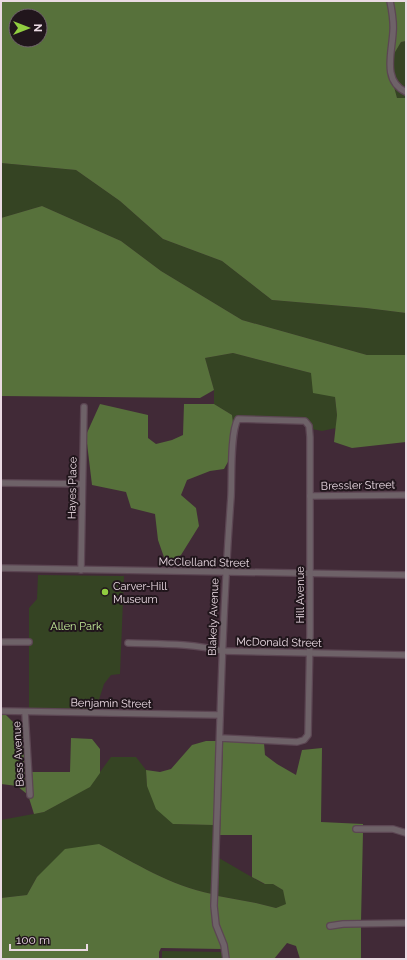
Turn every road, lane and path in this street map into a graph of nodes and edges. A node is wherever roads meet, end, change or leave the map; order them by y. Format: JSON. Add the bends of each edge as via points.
{"nodes":[{"id":1,"x":390,"y":1,"type":"edge"},
{"id":2,"x":406,"y":92,"type":"edge"},
{"id":3,"x":84,"y":407,"type":"dead end"},
{"id":4,"x":1,"y":482,"type":"edge"},
{"id":5,"x":82,"y":484,"type":"junction"},
{"id":6,"x":406,"y":495,"type":"edge"},
{"id":7,"x":310,"y":496,"type":"junction"},
{"id":8,"x":1,"y":568,"type":"edge"},
{"id":9,"x":81,"y":570,"type":"junction"},
{"id":10,"x":225,"y":572,"type":"junction"},
{"id":11,"x":310,"y":573,"type":"junction"},
{"id":12,"x":406,"y":575,"type":"edge"},
{"id":13,"x":1,"y":642,"type":"edge"},
{"id":14,"x":29,"y":642,"type":"dead end"},
{"id":15,"x":128,"y":643,"type":"dead end"},
{"id":16,"x":222,"y":651,"type":"junction"},
{"id":17,"x":310,"y":653,"type":"junction"},
{"id":18,"x":406,"y":655,"type":"edge"},
{"id":19,"x":1,"y":711,"type":"edge"},
{"id":20,"x":25,"y":712,"type":"junction"},
{"id":21,"x":220,"y":715,"type":"junction"},
{"id":22,"x":220,"y":738,"type":"junction"},
{"id":23,"x":30,"y":795,"type":"dead end"},
{"id":24,"x":356,"y":829,"type":"dead end"},
{"id":25,"x":406,"y":832,"type":"edge"},
{"id":26,"x":406,"y":923,"type":"edge"},
{"id":27,"x":330,"y":926,"type":"dead end"},
{"id":28,"x":226,"y":959,"type":"edge"}],
"edges":[{"from":1,"to":2,"type":"street","via":[[393,18],[391,73],[394,83]]},
{"from":3,"to":5,"type":"street","name":"Hayes Place"},
{"from":4,"to":5,"type":"street"},
{"from":5,"to":9,"type":"street","name":"Hayes Place"},
{"from":6,"to":7,"type":"street","name":"Bressler Street"},
{"from":7,"to":10,"type":"street","name":"Blakely Avenue","via":[[307,422],[238,419],[233,443]]},
{"from":7,"to":11,"type":"street","name":"Hill Avenue"},
{"from":8,"to":9,"type":"street","name":"McClelland Street"},
{"from":9,"to":10,"type":"street","name":"McClelland Street"},
{"from":10,"to":11,"type":"street","name":"McClelland Street"},
{"from":10,"to":16,"type":"street","name":"Blakely Avenue"},
{"from":11,"to":12,"type":"street","name":"McClelland Street"},
{"from":11,"to":17,"type":"street","name":"Hill Avenue"},
{"from":13,"to":14,"type":"street"},
{"from":15,"to":16,"type":"street","name":"McDonald Street","via":[[186,644]]},
{"from":16,"to":17,"type":"street","name":"McDonald Street"},
{"from":16,"to":21,"type":"street","name":"Blakely Avenue"},
{"from":17,"to":18,"type":"street","name":"McDonald Street"},
{"from":17,"to":22,"type":"street","name":"Hill Avenue","via":[[309,732],[304,740],[297,742]]},
{"from":19,"to":20,"type":"street","name":"Benjamin Street"},
{"from":20,"to":21,"type":"street","name":"Benjamin Street"},
{"from":20,"to":23,"type":"street","name":"Bess Avenue"},
{"from":21,"to":22,"type":"street","name":"Blakely Avenue"},
{"from":22,"to":28,"type":"street","name":"Blakely Avenue","via":[[215,915]]},
{"from":24,"to":25,"type":"street"},
{"from":26,"to":27,"type":"street"}]}
